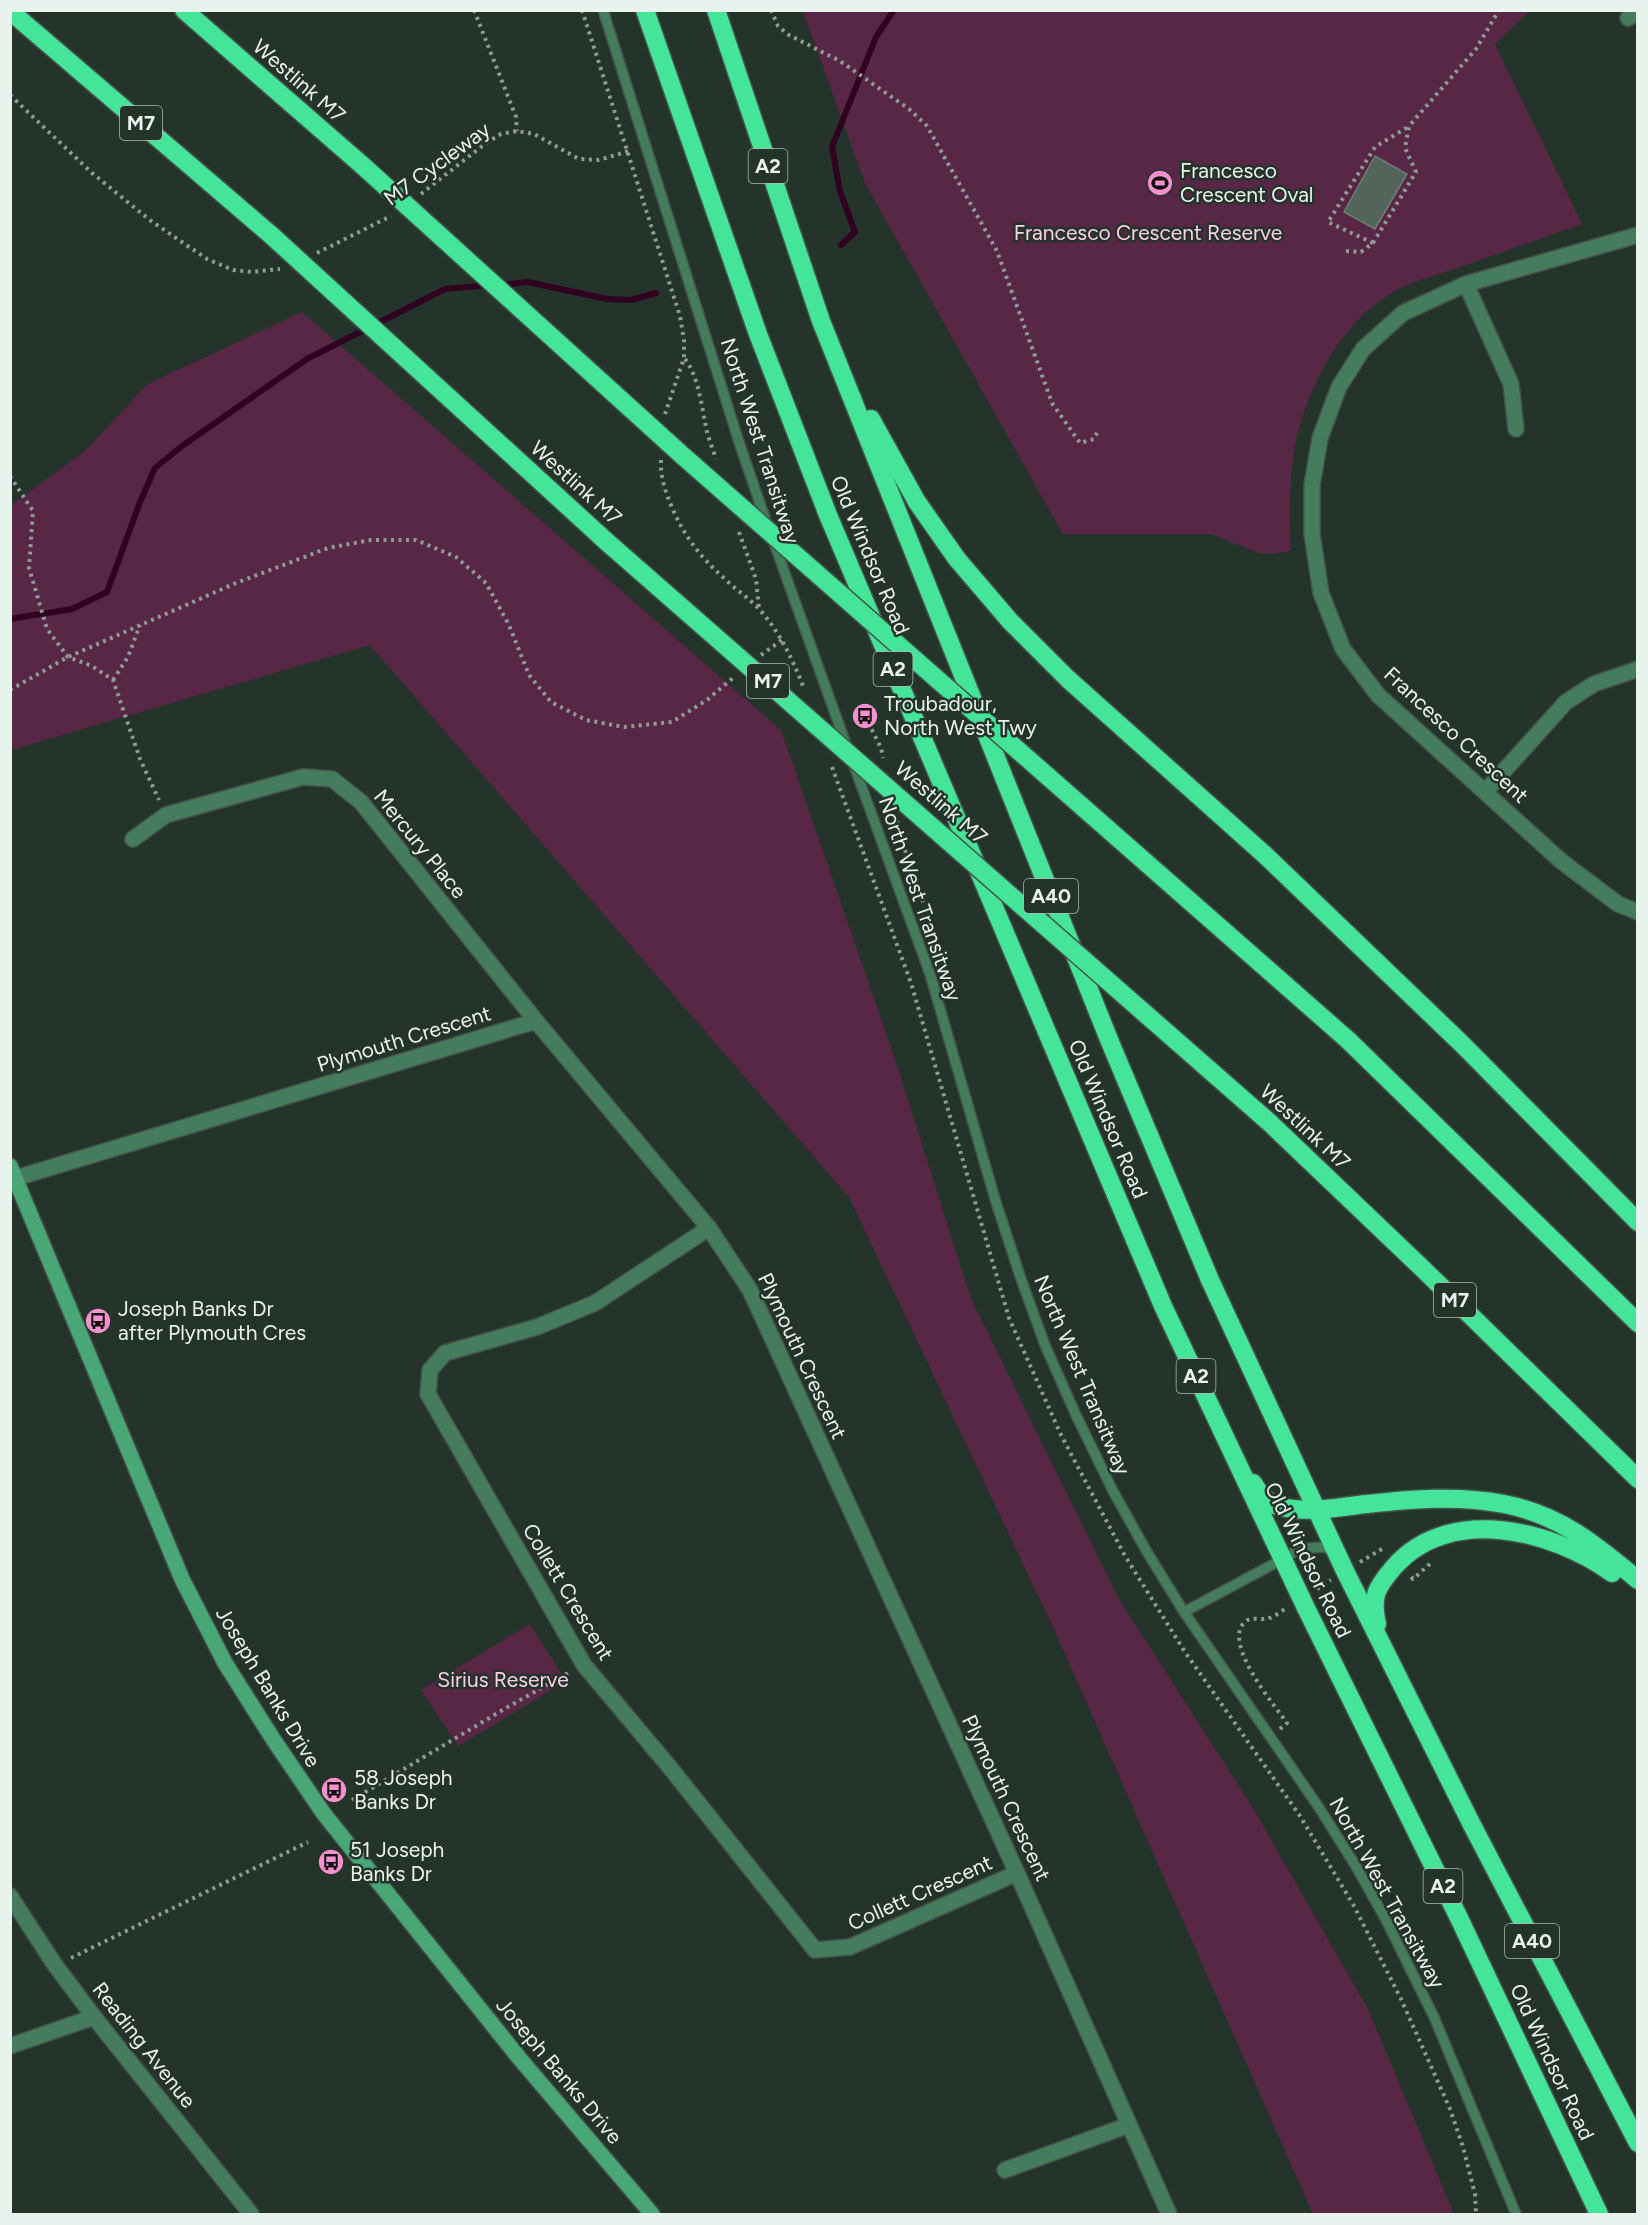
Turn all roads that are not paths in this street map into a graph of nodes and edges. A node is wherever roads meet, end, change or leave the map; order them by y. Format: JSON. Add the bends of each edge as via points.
{"nodes":[{"id":1,"x":184,"y":10,"type":"edge"},
{"id":2,"x":603,"y":10,"type":"edge"},
{"id":3,"x":645,"y":10,"type":"edge"},
{"id":4,"x":716,"y":10,"type":"edge"},
{"id":5,"x":10,"y":11,"type":"edge"},
{"id":6,"x":1638,"y":235,"type":"edge"},
{"id":7,"x":1466,"y":284,"type":"junction"},
{"id":8,"x":821,"y":321,"type":"junction"},
{"id":9,"x":1516,"y":429,"type":"dead end"},
{"id":10,"x":1638,"y":669,"type":"edge"},
{"id":11,"x":1485,"y":792,"type":"junction"},
{"id":12,"x":133,"y":839,"type":"dead end"},
{"id":13,"x":1638,"y":912,"type":"edge"},
{"id":14,"x":536,"y":1021,"type":"junction"},
{"id":15,"x":13,"y":1172,"type":"edge"},
{"id":16,"x":1638,"y":1222,"type":"edge"},
{"id":17,"x":709,"y":1228,"type":"junction"},
{"id":18,"x":1638,"y":1323,"type":"edge"},
{"id":19,"x":1229,"y":1447,"type":"junction"},
{"id":20,"x":1638,"y":1479,"type":"edge"},
{"id":21,"x":1317,"y":1509,"type":"junction"},
{"id":22,"x":1335,"y":1550,"type":"junction"},
{"id":23,"x":1283,"y":1559,"type":"junction"},
{"id":24,"x":1638,"y":1580,"type":"edge"},
{"id":25,"x":1638,"y":1592,"type":"edge"},
{"id":26,"x":1184,"y":1612,"type":"junction"},
{"id":27,"x":1381,"y":1643,"type":"junction"},
{"id":28,"x":1017,"y":1873,"type":"junction"},
{"id":29,"x":10,"y":1896,"type":"edge"},
{"id":30,"x":94,"y":2017,"type":"junction"},
{"id":31,"x":10,"y":2046,"type":"edge"},
{"id":32,"x":1129,"y":2126,"type":"junction"},
{"id":33,"x":1638,"y":2143,"type":"edge"},
{"id":34,"x":1005,"y":2170,"type":"dead end"},
{"id":35,"x":241,"y":2211,"type":"edge"},
{"id":36,"x":652,"y":2214,"type":"edge"},
{"id":37,"x":1169,"y":2214,"type":"edge"},
{"id":38,"x":1516,"y":2214,"type":"edge"},
{"id":39,"x":1599,"y":2214,"type":"edge"}],
"edges":[{"from":1,"to":18,"type":"highway","name":"Westlink M7","bridge":true,"via":[[362,165],[683,456],[1348,1040]]},
{"from":2,"to":26,"type":"lane","name":"North West Transitway","via":[[739,442],[930,974],[1021,1279],[1049,1355],[1108,1481]]},
{"from":3,"to":19,"type":"highway","name":"Old Windsor Road","number":"A2","via":[[758,334],[828,515],[1163,1306]]},
{"from":4,"to":8,"type":"highway","name":"Old Windsor Road","number":"A2"},
{"from":5,"to":20,"type":"highway","name":"Westlink M7","number":"M7","bridge":true,"via":[[271,235],[607,542],[1270,1123]]},
{"from":6,"to":7,"type":"street","name":"Francesco Crescent"},
{"from":7,"to":9,"type":"street","via":[[1511,384]]},
{"from":7,"to":11,"type":"street","name":"Francesco Crescent","via":[[1403,313],[1363,349],[1339,387],[1320,438],[1312,485],[1312,534],[1322,593],[1343,649],[1378,695]]},
{"from":8,"to":16,"type":"highway","via":[[917,502],[957,559],[1010,621],[1068,679],[1274,864],[1463,1045]]},
{"from":8,"to":21,"type":"highway","name":"Old Windsor Road","number":"A40","via":[[1110,1042],[1210,1280]]},
{"from":10,"to":11,"type":"street","via":[[1594,684],[1566,702]]},
{"from":11,"to":13,"type":"street","name":"Francesco Crescent","via":[[1561,861],[1618,904]]},
{"from":12,"to":14,"type":"street","name":"Mercury Place","via":[[165,815],[303,777],[332,779],[361,802]]},
{"from":14,"to":15,"type":"street","name":"Plymouth Crescent"},
{"from":14,"to":17,"type":"street","name":"Plymouth Crescent"},
{"from":15,"to":36,"type":"street","name":"Joseph Banks Drive","via":[[182,1579],[225,1662],[324,1814],[520,2059]]},
{"from":17,"to":28,"type":"street","name":"Plymouth Crescent","via":[[750,1290]]},
{"from":17,"to":28,"type":"street","name":"Collett Crescent","via":[[595,1303],[537,1327],[445,1353],[430,1370],[428,1394],[584,1665],[815,1950],[850,1947]]},
{"from":19,"to":21,"type":"highway","via":[[1262,1496],[1275,1505]]},
{"from":19,"to":23,"type":"highway","name":"Old Windsor Road","number":"A2"},
{"from":21,"to":22,"type":"highway","name":"Old Windsor Road","number":"A40"},
{"from":21,"to":24,"type":"highway","via":[[1444,1498],[1505,1504],[1563,1524]]},
{"from":22,"to":23,"type":"lane","via":[[1323,1546],[1299,1549]]},
{"from":22,"to":27,"type":"highway","name":"Old Windsor Road","number":"A40"},
{"from":23,"to":26,"type":"lane"},
{"from":23,"to":39,"type":"highway","name":"Old Windsor Road","number":"A2"},
{"from":25,"to":27,"type":"highway","via":[[1593,1559],[1550,1540],[1502,1531],[1452,1532],[1413,1548],[1377,1588],[1373,1606]]},
{"from":26,"to":38,"type":"lane","name":"North West Transitway","via":[[1312,1797],[1386,1920],[1434,2018]]},
{"from":27,"to":33,"type":"highway","name":"Old Windsor Road","number":"A40"},
{"from":28,"to":32,"type":"street","name":"Plymouth Crescent"},
{"from":29,"to":30,"type":"street","name":"Reading Avenue"},
{"from":30,"to":31,"type":"street"},
{"from":30,"to":35,"type":"street","name":"Reading Avenue"},
{"from":32,"to":34,"type":"street"},
{"from":32,"to":37,"type":"street","name":"Plymouth Crescent"}]}
